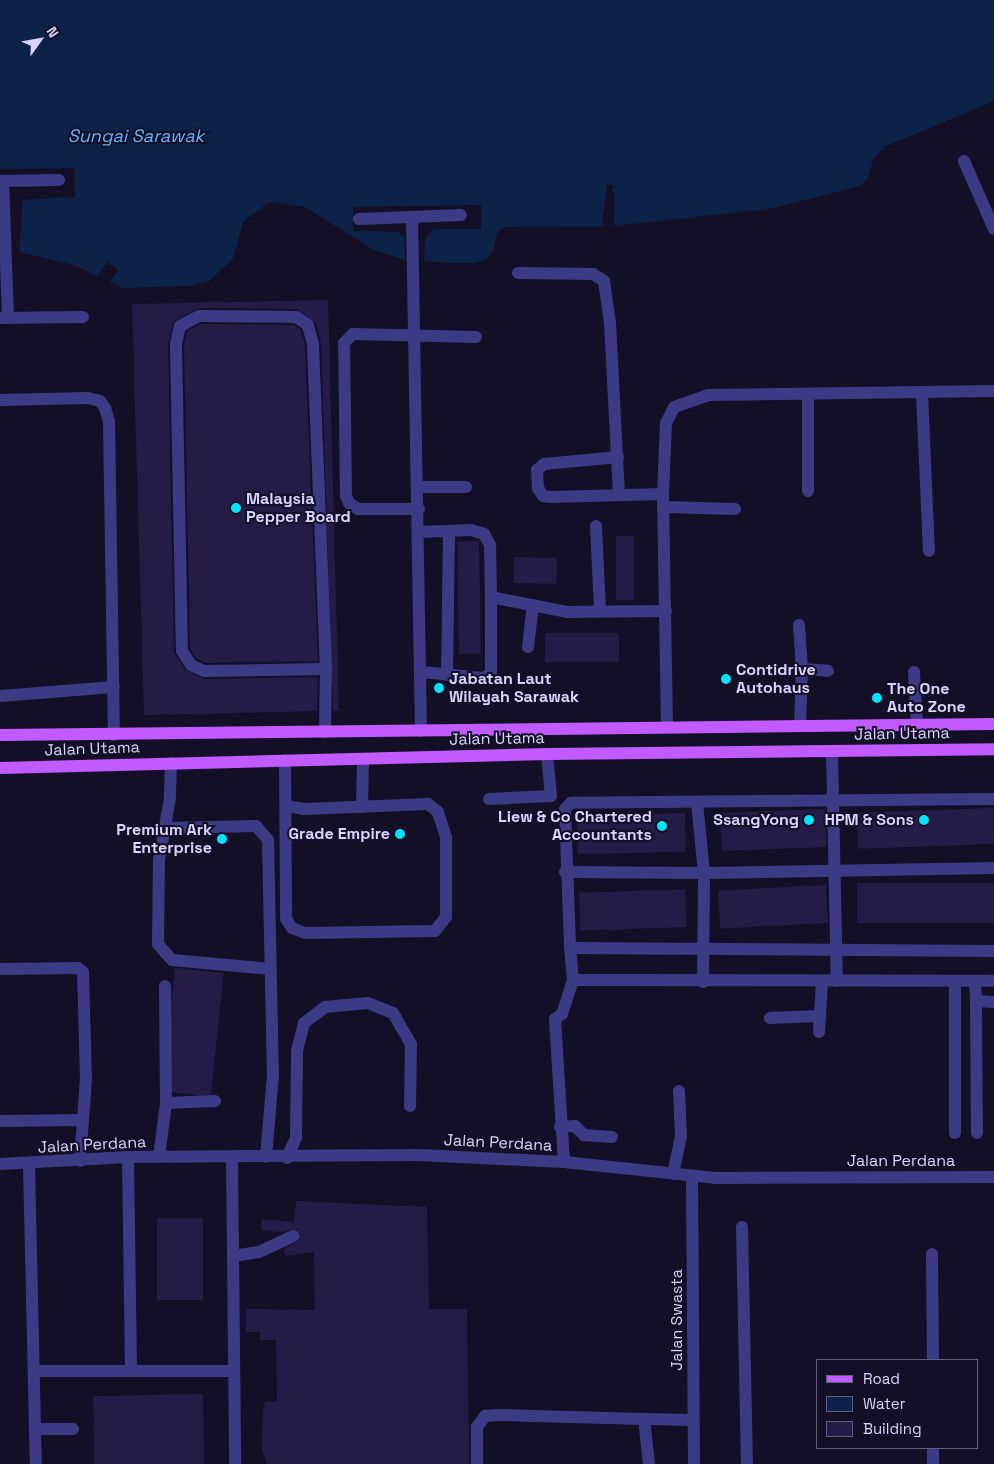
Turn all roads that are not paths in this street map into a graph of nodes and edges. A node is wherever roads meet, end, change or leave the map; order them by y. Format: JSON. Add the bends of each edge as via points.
{"nodes":[{"id":1,"x":964,"y":161,"type":"dead end"},
{"id":2,"x":59,"y":180,"type":"dead end"},
{"id":3,"x":2,"y":181,"type":"edge"},
{"id":4,"x":461,"y":215,"type":"dead end"},
{"id":5,"x":412,"y":217,"type":"junction"},
{"id":6,"x":359,"y":219,"type":"dead end"},
{"id":7,"x":994,"y":229,"type":"edge"},
{"id":8,"x":518,"y":273,"type":"dead end"},
{"id":9,"x":83,"y":317,"type":"dead end"},
{"id":10,"x":4,"y":318,"type":"edge"},
{"id":11,"x":416,"y":336,"type":"junction"},
{"id":12,"x":476,"y":337,"type":"dead end"},
{"id":13,"x":994,"y":391,"type":"edge"},
{"id":14,"x":922,"y":393,"type":"junction"},
{"id":15,"x":808,"y":394,"type":"junction"},
{"id":16,"x":0,"y":400,"type":"edge"},
{"id":17,"x":618,"y":458,"type":"junction"},
{"id":18,"x":419,"y":487,"type":"junction"},
{"id":19,"x":466,"y":487,"type":"dead end"},
{"id":20,"x":808,"y":491,"type":"dead end"},
{"id":21,"x":663,"y":494,"type":"junction"},
{"id":22,"x":619,"y":495,"type":"junction"},
{"id":23,"x":664,"y":507,"type":"junction"},
{"id":24,"x":418,"y":508,"type":"junction"},
{"id":25,"x":736,"y":509,"type":"dead end"},
{"id":26,"x":596,"y":526,"type":"dead end"},
{"id":27,"x":449,"y":531,"type":"junction"},
{"id":28,"x":419,"y":532,"type":"junction"},
{"id":29,"x":929,"y":551,"type":"dead end"},
{"id":30,"x":491,"y":597,"type":"junction"},
{"id":31,"x":533,"y":605,"type":"junction"},
{"id":32,"x":600,"y":611,"type":"junction"},
{"id":33,"x":666,"y":611,"type":"junction"},
{"id":34,"x":799,"y":626,"type":"dead end"},
{"id":35,"x":528,"y":647,"type":"dead end"},
{"id":36,"x":326,"y":669,"type":"junction"},
{"id":37,"x":802,"y":669,"type":"junction"},
{"id":38,"x":828,"y":671,"type":"dead end"},
{"id":39,"x":422,"y":672,"type":"junction"},
{"id":40,"x":914,"y":672,"type":"dead end"},
{"id":41,"x":448,"y":675,"type":"junction"},
{"id":42,"x":114,"y":687,"type":"junction"},
{"id":43,"x":1,"y":692,"type":"edge"},
{"id":44,"x":994,"y":724,"type":"edge"},
{"id":45,"x":800,"y":725,"type":"junction"},
{"id":46,"x":917,"y":725,"type":"junction"},
{"id":47,"x":667,"y":726,"type":"junction"},
{"id":48,"x":421,"y":731,"type":"junction"},
{"id":49,"x":325,"y":732,"type":"junction"},
{"id":50,"x":0,"y":735,"type":"edge"},
{"id":51,"x":114,"y":735,"type":"junction"},
{"id":52,"x":994,"y":749,"type":"edge"},
{"id":53,"x":832,"y":751,"type":"junction"},
{"id":54,"x":546,"y":754,"type":"junction"},
{"id":55,"x":363,"y":758,"type":"junction"},
{"id":56,"x":285,"y":760,"type":"junction"},
{"id":57,"x":171,"y":763,"type":"junction"},
{"id":58,"x":0,"y":768,"type":"edge"},
{"id":59,"x":489,"y":799,"type":"dead end"},
{"id":60,"x":994,"y":799,"type":"edge"},
{"id":61,"x":834,"y":801,"type":"junction"},
{"id":62,"x":697,"y":802,"type":"junction"},
{"id":63,"x":287,"y":806,"type":"junction"},
{"id":64,"x":362,"y":807,"type":"junction"},
{"id":65,"x":166,"y":828,"type":"junction"},
{"id":66,"x":994,"y":868,"type":"edge"},
{"id":67,"x":835,"y":869,"type":"junction"},
{"id":68,"x":565,"y":872,"type":"junction"},
{"id":69,"x":704,"y":873,"type":"junction"},
{"id":70,"x":704,"y":947,"type":"junction"},
{"id":71,"x":570,"y":948,"type":"junction"},
{"id":72,"x":835,"y":949,"type":"junction"},
{"id":73,"x":994,"y":950,"type":"edge"},
{"id":74,"x":0,"y":969,"type":"edge"},
{"id":75,"x":270,"y":969,"type":"junction"},
{"id":76,"x":573,"y":980,"type":"junction"},
{"id":77,"x":822,"y":981,"type":"junction"},
{"id":78,"x":837,"y":981,"type":"junction"},
{"id":79,"x":975,"y":981,"type":"junction"},
{"id":80,"x":994,"y":981,"type":"edge"},
{"id":81,"x":703,"y":982,"type":"junction"},
{"id":82,"x":955,"y":982,"type":"junction"},
{"id":83,"x":165,"y":986,"type":"dead end"},
{"id":84,"x":976,"y":1001,"type":"junction"},
{"id":85,"x":994,"y":1002,"type":"edge"},
{"id":86,"x":820,"y":1016,"type":"junction"},
{"id":87,"x":770,"y":1018,"type":"dead end"},
{"id":88,"x":819,"y":1032,"type":"dead end"},
{"id":89,"x":679,"y":1091,"type":"dead end"},
{"id":90,"x":215,"y":1101,"type":"dead end"},
{"id":91,"x":166,"y":1103,"type":"junction"},
{"id":92,"x":410,"y":1106,"type":"dead end"},
{"id":93,"x":83,"y":1120,"type":"junction"},
{"id":94,"x":0,"y":1121,"type":"edge"},
{"id":95,"x":560,"y":1127,"type":"junction"},
{"id":96,"x":976,"y":1132,"type":"dead end"},
{"id":97,"x":955,"y":1133,"type":"dead end"},
{"id":98,"x":612,"y":1137,"type":"dead end"},
{"id":99,"x":128,"y":1157,"type":"junction"},
{"id":100,"x":159,"y":1157,"type":"junction"},
{"id":101,"x":266,"y":1157,"type":"junction"},
{"id":102,"x":232,"y":1158,"type":"junction"},
{"id":103,"x":287,"y":1158,"type":"junction"},
{"id":104,"x":80,"y":1161,"type":"junction"},
{"id":105,"x":564,"y":1162,"type":"junction"},
{"id":106,"x":0,"y":1164,"type":"edge"},
{"id":107,"x":29,"y":1165,"type":"junction"},
{"id":108,"x":673,"y":1174,"type":"junction"},
{"id":109,"x":692,"y":1176,"type":"junction"},
{"id":110,"x":994,"y":1177,"type":"edge"},
{"id":111,"x":742,"y":1227,"type":"dead end"},
{"id":112,"x":293,"y":1236,"type":"dead end"},
{"id":113,"x":932,"y":1254,"type":"dead end"},
{"id":114,"x":233,"y":1256,"type":"junction"},
{"id":115,"x":932,"y":1359,"type":"edge"},
{"id":116,"x":34,"y":1371,"type":"junction"},
{"id":117,"x":131,"y":1371,"type":"junction"},
{"id":118,"x":234,"y":1371,"type":"junction"},
{"id":119,"x":644,"y":1419,"type":"junction"},
{"id":120,"x":694,"y":1420,"type":"junction"},
{"id":121,"x":35,"y":1429,"type":"junction"},
{"id":122,"x":72,"y":1429,"type":"dead end"},
{"id":123,"x":933,"y":1449,"type":"edge"},
{"id":124,"x":36,"y":1464,"type":"edge"},
{"id":125,"x":235,"y":1464,"type":"edge"},
{"id":126,"x":477,"y":1464,"type":"edge"},
{"id":127,"x":650,"y":1464,"type":"edge"},
{"id":128,"x":694,"y":1464,"type":"edge"},
{"id":129,"x":747,"y":1464,"type":"edge"},
{"id":130,"x":933,"y":1464,"type":"edge"}],
"edges":[{"from":1,"to":7,"type":"street"},
{"from":2,"to":3,"type":"street"},
{"from":3,"to":10,"type":"street"},
{"from":4,"to":5,"type":"street"},
{"from":5,"to":6,"type":"street"},
{"from":5,"to":11,"type":"street"},
{"from":8,"to":17,"type":"street","via":[[593,274],[604,281]]},
{"from":9,"to":10,"type":"street"},
{"from":11,"to":12,"type":"street"},
{"from":11,"to":18,"type":"street"},
{"from":11,"to":24,"type":"street","via":[[353,334],[344,343],[346,496],[349,503],[358,509]]},
{"from":13,"to":14,"type":"street"},
{"from":14,"to":15,"type":"street"},
{"from":14,"to":29,"type":"street"},
{"from":15,"to":20,"type":"street"},
{"from":15,"to":21,"type":"street","via":[[708,395],[674,407],[666,423]]},
{"from":16,"to":42,"type":"street","via":[[87,398],[100,401],[105,408],[109,422]]},
{"from":17,"to":22,"type":"street"},
{"from":17,"to":22,"type":"street","via":[[544,464],[536,470],[538,488],[543,496]]},
{"from":18,"to":19,"type":"street"},
{"from":18,"to":24,"type":"street"},
{"from":21,"to":22,"type":"street"},
{"from":21,"to":23,"type":"street"},
{"from":23,"to":25,"type":"street"},
{"from":23,"to":33,"type":"street"},
{"from":24,"to":28,"type":"street"},
{"from":26,"to":32,"type":"street"},
{"from":27,"to":28,"type":"street"},
{"from":27,"to":30,"type":"street","via":[[484,534],[490,545]]},
{"from":27,"to":41,"type":"street"},
{"from":28,"to":39,"type":"street"},
{"from":30,"to":31,"type":"street"},
{"from":30,"to":41,"type":"street","via":[[491,674],[483,678]]},
{"from":31,"to":32,"type":"street","via":[[567,612]]},
{"from":31,"to":35,"type":"street"},
{"from":32,"to":33,"type":"street"},
{"from":33,"to":47,"type":"street"},
{"from":34,"to":37,"type":"street"},
{"from":36,"to":36,"type":"street","via":[[204,671],[191,665],[182,651],[176,344],[180,326],[199,316],[296,316],[308,325],[313,344]]},
{"from":36,"to":49,"type":"street"},
{"from":37,"to":38,"type":"street"},
{"from":37,"to":45,"type":"street"},
{"from":39,"to":41,"type":"street"},
{"from":39,"to":48,"type":"street"},
{"from":40,"to":46,"type":"street"},
{"from":42,"to":43,"type":"street"},
{"from":42,"to":51,"type":"street"},
{"from":44,"to":46,"type":"main road","name":"Jalan Utama"},
{"from":45,"to":46,"type":"main road","name":"Jalan Utama"},
{"from":45,"to":47,"type":"main road","name":"Jalan Utama"},
{"from":47,"to":48,"type":"main road","name":"Jalan Utama"},
{"from":48,"to":49,"type":"main road","name":"Jalan Utama"},
{"from":49,"to":51,"type":"main road","name":"Jalan Utama"},
{"from":50,"to":51,"type":"main road","name":"Jalan Utama"},
{"from":52,"to":53,"type":"main road","name":"Jalan Utama"},
{"from":53,"to":54,"type":"main road","name":"Jalan Utama"},
{"from":53,"to":61,"type":"street"},
{"from":54,"to":55,"type":"main road","name":"Jalan Utama"},
{"from":54,"to":59,"type":"street","via":[[551,796]]},
{"from":55,"to":56,"type":"main road","name":"Jalan Utama"},
{"from":55,"to":64,"type":"street"},
{"from":56,"to":57,"type":"main road","name":"Jalan Utama"},
{"from":56,"to":63,"type":"street"},
{"from":57,"to":58,"type":"main road","name":"Jalan Utama"},
{"from":57,"to":65,"type":"street"},
{"from":60,"to":61,"type":"street"},
{"from":61,"to":62,"type":"street"},
{"from":61,"to":67,"type":"street"},
{"from":62,"to":68,"type":"street","via":[[571,802],[565,809]]},
{"from":62,"to":69,"type":"street"},
{"from":63,"to":64,"type":"street"},
{"from":63,"to":64,"type":"street","via":[[286,919],[292,928],[306,933],[435,931],[446,917],[446,837],[438,812],[428,804]]},
{"from":65,"to":75,"type":"street","via":[[159,860],[158,907],[158,944],[165,955],[172,960]]},
{"from":65,"to":75,"type":"street","via":[[256,826],[264,831],[268,840]]},
{"from":66,"to":67,"type":"street"},
{"from":67,"to":69,"type":"street"},
{"from":67,"to":72,"type":"street"},
{"from":68,"to":69,"type":"street"},
{"from":68,"to":71,"type":"street"},
{"from":69,"to":70,"type":"street"},
{"from":70,"to":71,"type":"street"},
{"from":70,"to":72,"type":"street"},
{"from":70,"to":81,"type":"street"},
{"from":71,"to":76,"type":"street"},
{"from":72,"to":73,"type":"street"},
{"from":72,"to":78,"type":"street"},
{"from":74,"to":93,"type":"street","via":[[78,968],[83,972],[86,1078]]},
{"from":75,"to":101,"type":"street","via":[[273,1075]]},
{"from":76,"to":81,"type":"street"},
{"from":76,"to":95,"type":"street","via":[[562,1014],[556,1019]]},
{"from":77,"to":78,"type":"street"},
{"from":77,"to":81,"type":"street"},
{"from":77,"to":86,"type":"street"},
{"from":78,"to":82,"type":"street"},
{"from":79,"to":80,"type":"street"},
{"from":79,"to":82,"type":"street"},
{"from":79,"to":84,"type":"street"},
{"from":82,"to":97,"type":"street"},
{"from":83,"to":91,"type":"street"},
{"from":84,"to":85,"type":"street"},
{"from":84,"to":96,"type":"street"},
{"from":86,"to":87,"type":"street"},
{"from":86,"to":88,"type":"street"},
{"from":89,"to":108,"type":"street","via":[[681,1136]]},
{"from":90,"to":91,"type":"street"},
{"from":91,"to":100,"type":"street"},
{"from":92,"to":103,"type":"street","via":[[411,1044],[393,1013],[368,1003],[325,1008],[304,1023],[297,1051],[296,1138]]},
{"from":93,"to":94,"type":"street"},
{"from":93,"to":104,"type":"street"},
{"from":95,"to":98,"type":"street","via":[[575,1126],[584,1135]]},
{"from":95,"to":105,"type":"street"},
{"from":99,"to":100,"type":"street","name":"Jalan Perdana"},
{"from":99,"to":104,"type":"street","name":"Jalan Perdana"},
{"from":99,"to":117,"type":"street"},
{"from":100,"to":102,"type":"street","name":"Jalan Perdana"},
{"from":101,"to":102,"type":"street","name":"Jalan Perdana"},
{"from":101,"to":103,"type":"street","name":"Jalan Perdana"},
{"from":102,"to":114,"type":"street"},
{"from":103,"to":105,"type":"street","name":"Jalan Perdana","via":[[419,1155]]},
{"from":104,"to":107,"type":"street","name":"Jalan Perdana"},
{"from":105,"to":108,"type":"street","name":"Jalan Perdana"},
{"from":106,"to":107,"type":"street","name":"Jalan Perdana"},
{"from":107,"to":116,"type":"street"},
{"from":108,"to":109,"type":"street","name":"Jalan Perdana"},
{"from":109,"to":110,"type":"street","name":"Jalan Perdana"},
{"from":109,"to":120,"type":"street","name":"Jalan Swasta"},
{"from":111,"to":129,"type":"street"},
{"from":112,"to":114,"type":"street","via":[[259,1252]]},
{"from":113,"to":115,"type":"street"},
{"from":114,"to":118,"type":"street"},
{"from":116,"to":117,"type":"street"},
{"from":116,"to":121,"type":"street"},
{"from":117,"to":118,"type":"street"},
{"from":118,"to":125,"type":"street"},
{"from":119,"to":120,"type":"street"},
{"from":119,"to":126,"type":"street","via":[[484,1416],[477,1427]]},
{"from":119,"to":127,"type":"street"},
{"from":120,"to":128,"type":"street","name":"Jalan Swasta"},
{"from":121,"to":122,"type":"street"},
{"from":121,"to":124,"type":"street"},
{"from":123,"to":130,"type":"street"}]}
